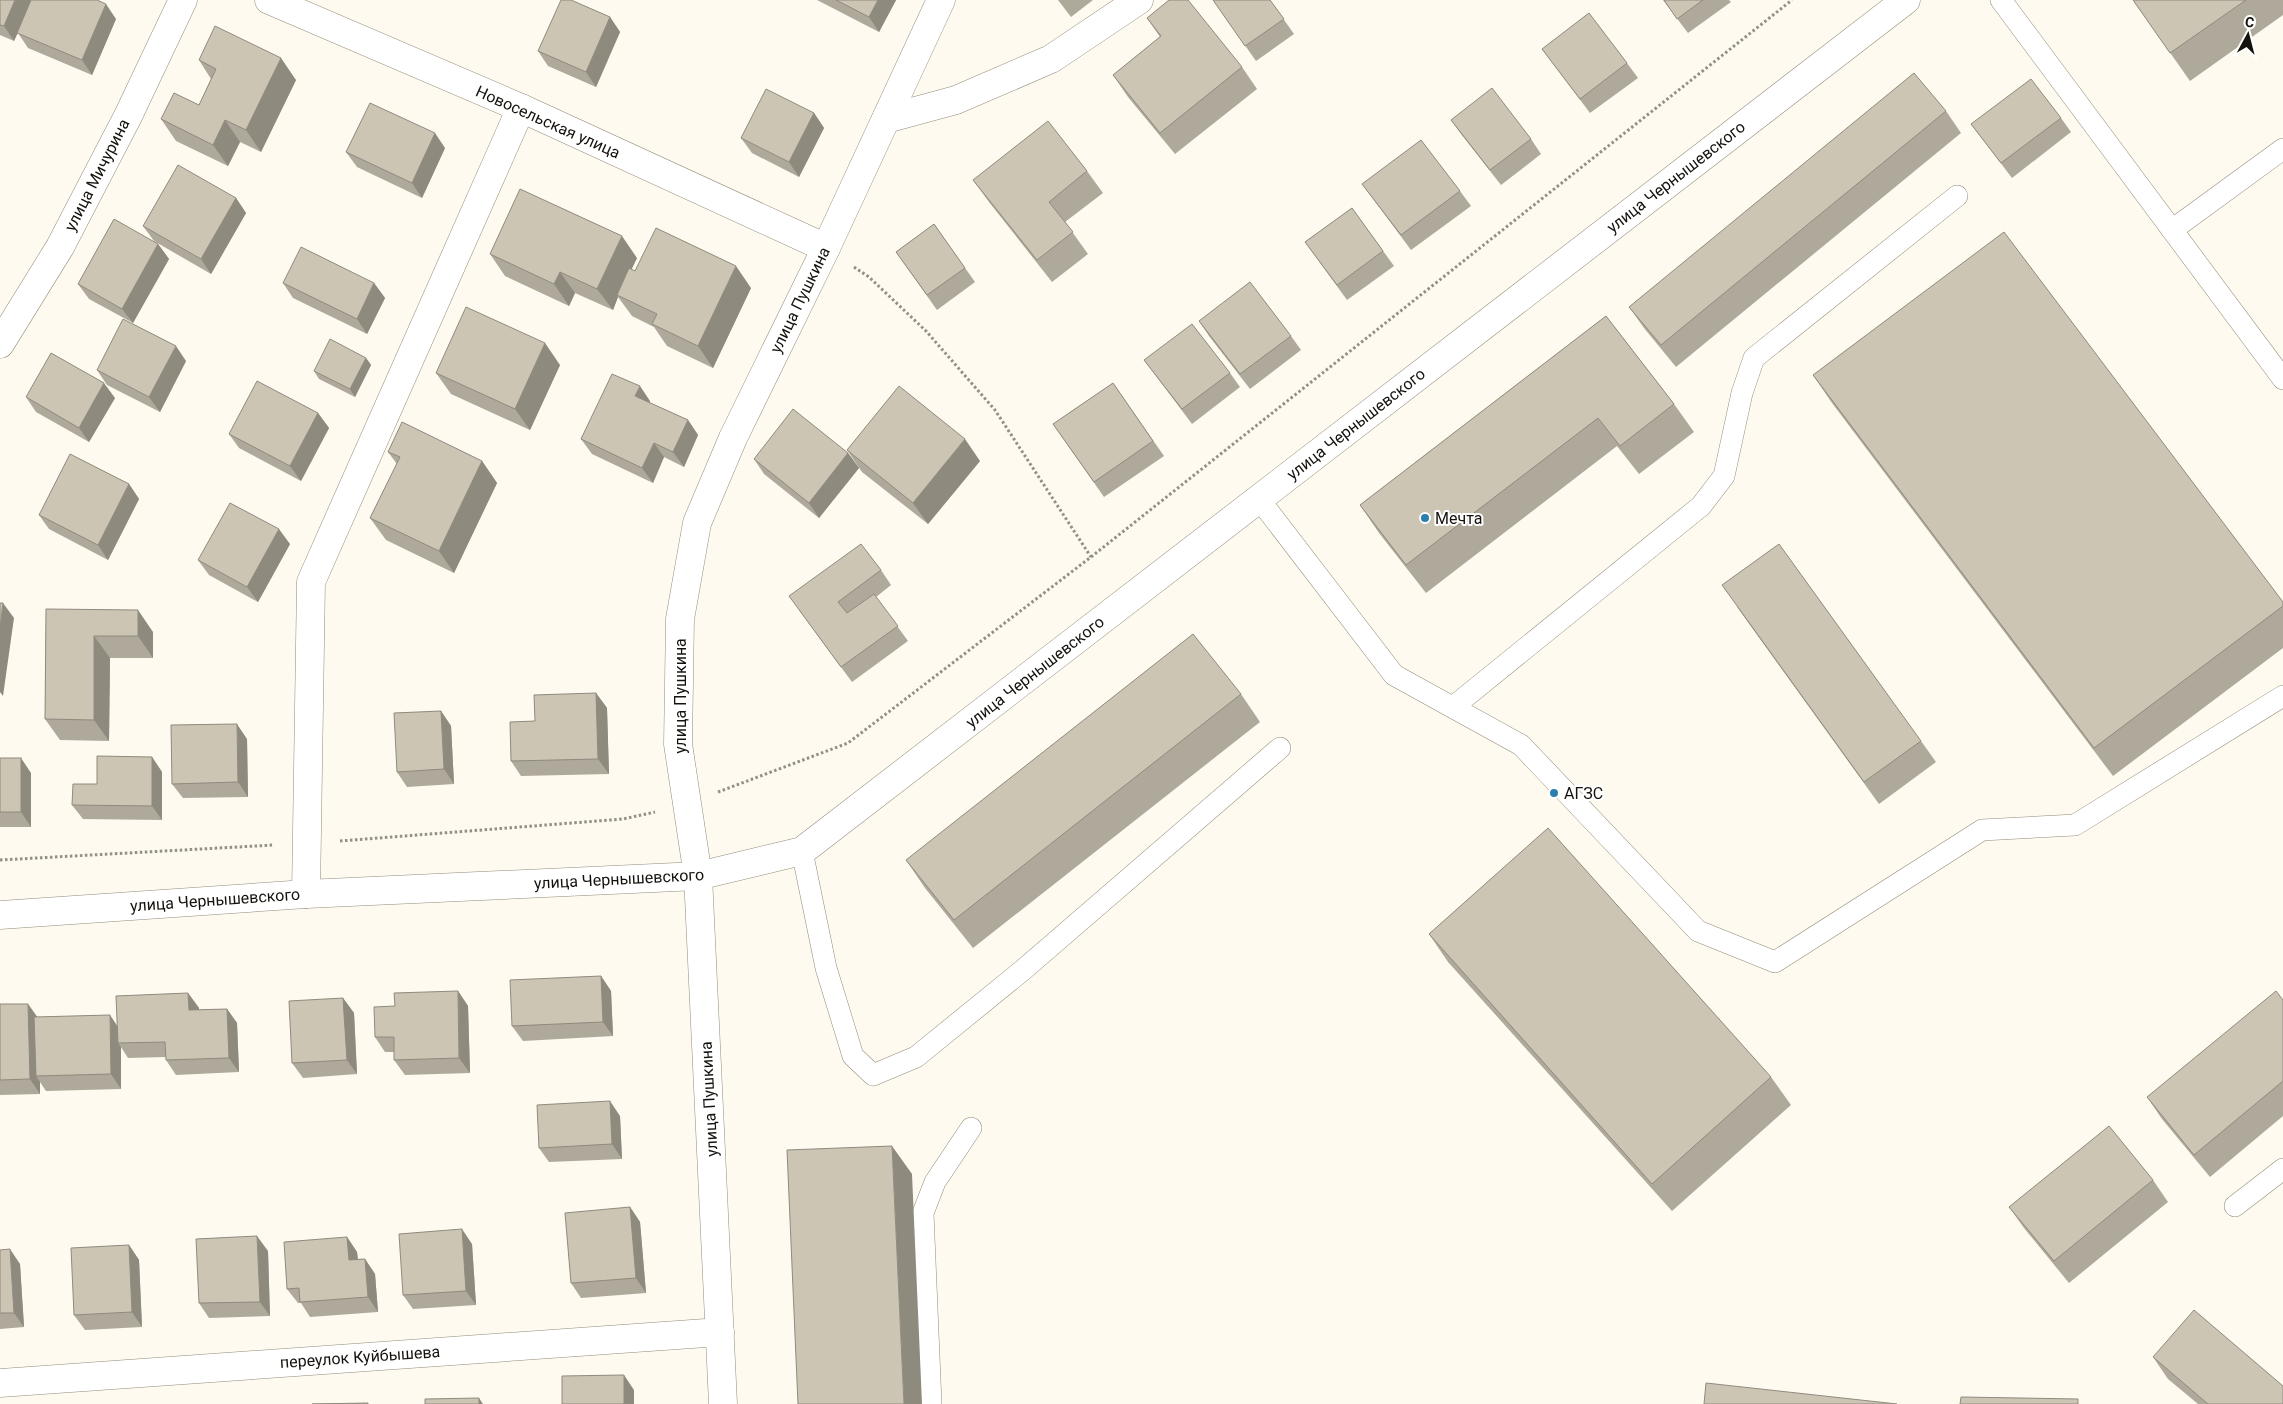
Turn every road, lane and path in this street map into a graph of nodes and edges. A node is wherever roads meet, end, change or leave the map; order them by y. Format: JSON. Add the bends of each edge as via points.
{"nodes":[{"id":1,"x":182,"y":0,"type":"edge"},
{"id":2,"x":269,"y":0,"type":"edge"},
{"id":3,"x":941,"y":0,"type":"edge"},
{"id":4,"x":1139,"y":0,"type":"edge"},
{"id":5,"x":1792,"y":0,"type":"edge"},
{"id":6,"x":1906,"y":0,"type":"edge"},
{"id":7,"x":2001,"y":0,"type":"edge"},
{"id":8,"x":521,"y":108,"type":"junction"},
{"id":9,"x":886,"y":119,"type":"junction"},
{"id":10,"x":2283,"y":149,"type":"edge"},
{"id":11,"x":1957,"y":196,"type":"dead end"},
{"id":12,"x":2172,"y":230,"type":"junction"},
{"id":13,"x":826,"y":248,"type":"junction"},
{"id":14,"x":0,"y":344,"type":"edge"},
{"id":15,"x":2283,"y":379,"type":"edge"},
{"id":16,"x":1259,"y":499,"type":"junction"},
{"id":17,"x":1091,"y":557,"type":"junction"},
{"id":18,"x":2283,"y":696,"type":"edge"},
{"id":19,"x":1453,"y":707,"type":"junction"},
{"id":20,"x":1280,"y":748,"type":"dead end"},
{"id":21,"x":687,"y":804,"type":"junction"},
{"id":22,"x":307,"y":843,"type":"junction"},
{"id":23,"x":802,"y":851,"type":"junction"},
{"id":24,"x":0,"y":860,"type":"edge"},
{"id":25,"x":698,"y":876,"type":"junction"},
{"id":26,"x":306,"y":894,"type":"junction"},
{"id":27,"x":0,"y":915,"type":"edge"},
{"id":28,"x":971,"y":1128,"type":"dead end"},
{"id":29,"x":2283,"y":1169,"type":"edge"},
{"id":30,"x":2235,"y":1206,"type":"dead end"},
{"id":31,"x":720,"y":1332,"type":"junction"},
{"id":32,"x":0,"y":1383,"type":"edge"},
{"id":33,"x":723,"y":1404,"type":"edge"},
{"id":34,"x":931,"y":1404,"type":"edge"}],
"edges":[{"from":1,"to":14,"type":"street","name":"улица Мичурина","via":[[128,116],[60,247]]},
{"from":2,"to":8,"type":"street","name":"Новосельская улица"},
{"from":3,"to":9,"type":"street","name":"улица Пушкина"},
{"from":4,"to":9,"type":"street","via":[[1051,59],[956,100]]},
{"from":5,"to":17,"type":"path"},
{"from":6,"to":16,"type":"street","name":"улица Чернышевского"},
{"from":7,"to":12,"type":"lane"},
{"from":8,"to":13,"type":"street","name":"Новосельская улица"},
{"from":8,"to":22,"type":"street","via":[[310,582]]},
{"from":9,"to":13,"type":"street","name":"улица Пушкина"},
{"from":10,"to":12,"type":"lane"},
{"from":11,"to":19,"type":"lane","via":[[1754,358],[1742,393],[1724,476],[1701,506]]},
{"from":12,"to":15,"type":"lane"},
{"from":13,"to":17,"type":"path","via":[[869,277],[915,320],[995,410]]},
{"from":13,"to":21,"type":"street","name":"улица Пушкина","via":[[733,438],[697,523],[680,620],[678,744]]},
{"from":16,"to":19,"type":"lane","via":[[1394,675]]},
{"from":16,"to":23,"type":"street","name":"улица Чернышевского"},
{"from":17,"to":21,"type":"path","via":[[848,743]]},
{"from":18,"to":19,"type":"lane","via":[[2075,825],[1982,830],[1775,962],[1698,931],[1520,744]]},
{"from":20,"to":23,"type":"lane","via":[[1030,964],[916,1057],[873,1075],[853,1056],[826,968]]},
{"from":21,"to":22,"type":"path","via":[[623,819]]},
{"from":21,"to":25,"type":"street","name":"улица Пушкина"},
{"from":22,"to":24,"type":"path"},
{"from":22,"to":26,"type":"street"},
{"from":23,"to":25,"type":"street","name":"улица Чернышевского"},
{"from":25,"to":26,"type":"street","name":"улица Чернышевского"},
{"from":25,"to":31,"type":"street","name":"улица Пушкина"},
{"from":26,"to":27,"type":"street","name":"улица Чернышевского"},
{"from":28,"to":34,"type":"lane","via":[[935,1182],[923,1213]]},
{"from":29,"to":30,"type":"lane"},
{"from":31,"to":32,"type":"street","name":"переулок Куйбышева"},
{"from":31,"to":33,"type":"street","name":"улица Пушкина"}]}
